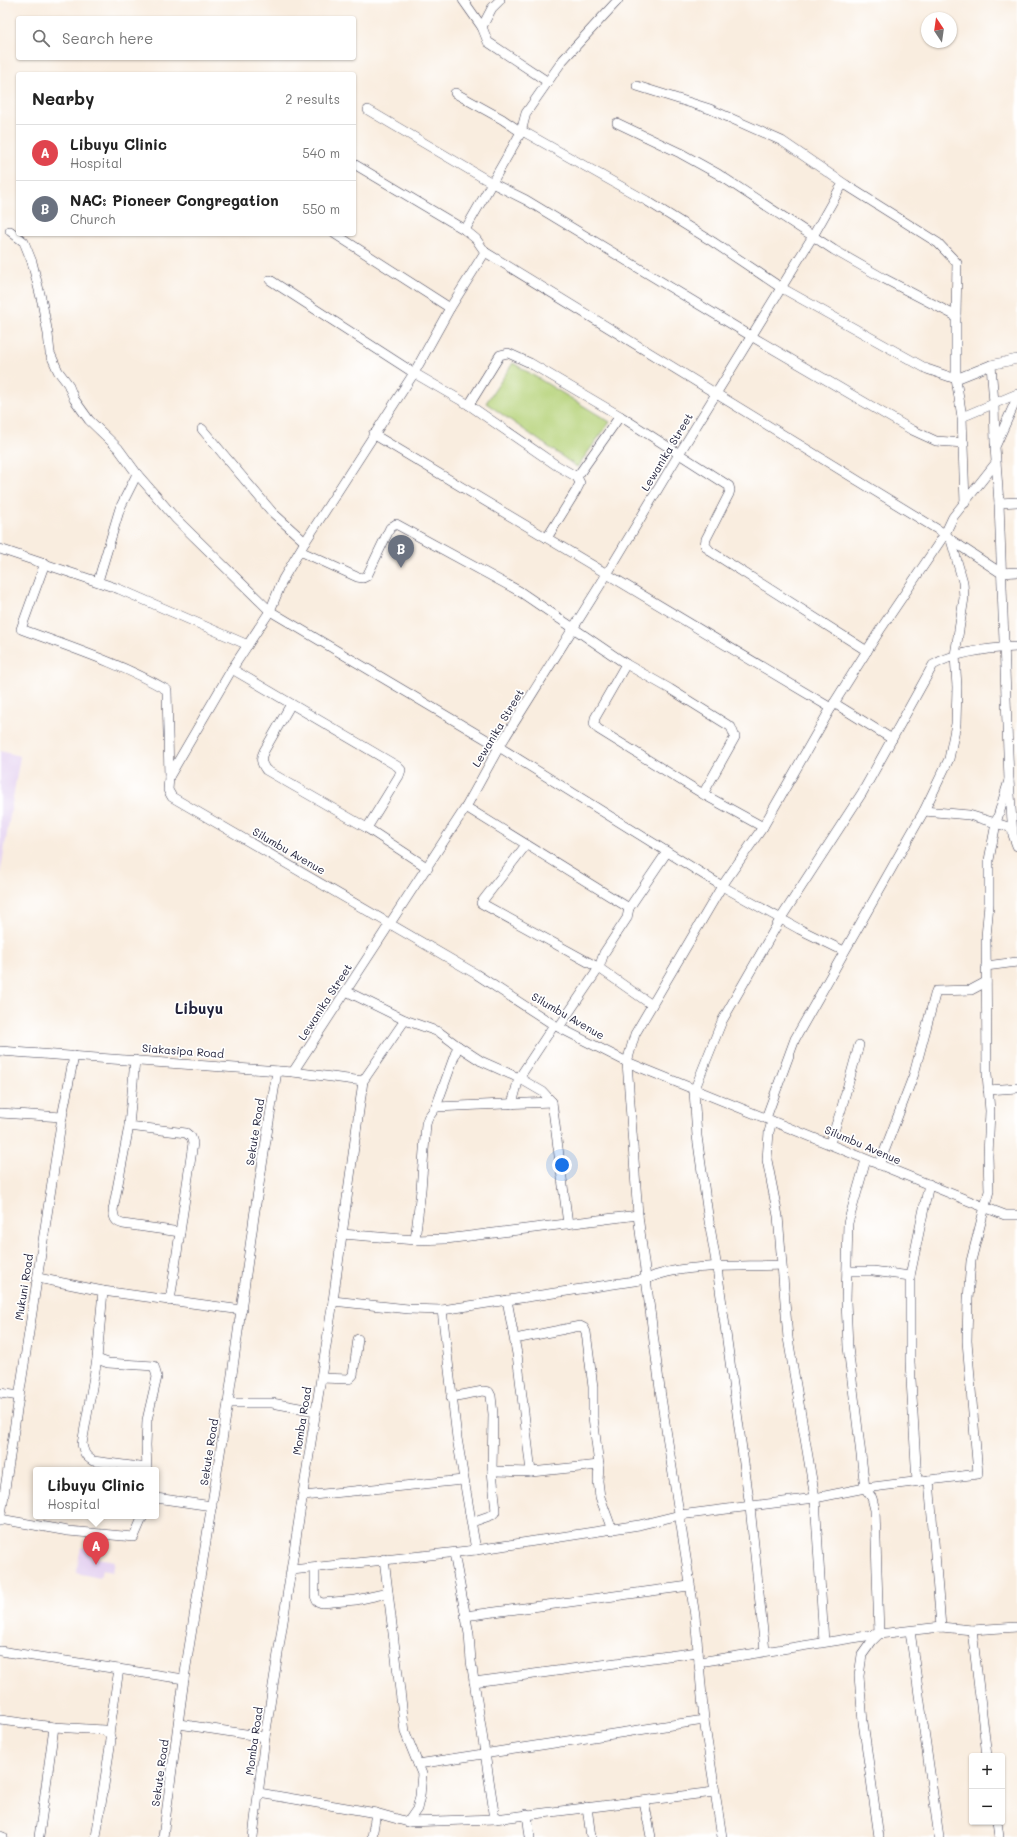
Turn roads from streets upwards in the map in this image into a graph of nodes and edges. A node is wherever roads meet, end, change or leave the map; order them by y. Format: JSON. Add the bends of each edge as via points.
{"nodes":[{"id":1,"x":463,"y":0,"type":"edge"},
{"id":2,"x":500,"y":0,"type":"edge"},
{"id":3,"x":618,"y":0,"type":"edge"},
{"id":4,"x":482,"y":27,"type":"junction"},
{"id":5,"x":548,"y":82,"type":"junction"},
{"id":6,"x":637,"y":86,"type":"dead end"},
{"id":7,"x":455,"y":93,"type":"dead end"},
{"id":8,"x":368,"y":110,"type":"dead end"},
{"id":9,"x":618,"y":123,"type":"dead end"},
{"id":10,"x":521,"y":132,"type":"junction"},
{"id":11,"x":356,"y":165,"type":"edge"},
{"id":12,"x":492,"y":183,"type":"junction"},
{"id":13,"x":846,"y":185,"type":"junction"},
{"id":14,"x":465,"y":230,"type":"junction"},
{"id":15,"x":10,"y":231,"type":"dead end"},
{"id":16,"x":16,"y":236,"type":"edge"},
{"id":17,"x":16,"y":236,"type":"edge"},
{"id":18,"x":338,"y":236,"type":"edge"},
{"id":19,"x":813,"y":236,"type":"junction"},
{"id":20,"x":485,"y":252,"type":"junction"},
{"id":21,"x":270,"y":280,"type":"dead end"},
{"id":22,"x":780,"y":287,"type":"junction"},
{"id":23,"x":450,"y":308,"type":"junction"},
{"id":24,"x":956,"y":316,"type":"junction"},
{"id":25,"x":751,"y":336,"type":"junction"},
{"id":26,"x":1017,"y":359,"type":"edge"},
{"id":27,"x":991,"y":364,"type":"junction"},
{"id":28,"x":414,"y":373,"type":"junction"},
{"id":29,"x":956,"y":379,"type":"junction"},
{"id":30,"x":717,"y":393,"type":"junction"},
{"id":31,"x":1017,"y":394,"type":"edge"},
{"id":32,"x":1017,"y":398,"type":"edge"},
{"id":33,"x":994,"y":402,"type":"junction"},
{"id":34,"x":469,"y":405,"type":"junction"},
{"id":35,"x":620,"y":416,"type":"junction"},
{"id":36,"x":962,"y":417,"type":"junction"},
{"id":37,"x":202,"y":429,"type":"dead end"},
{"id":38,"x":373,"y":434,"type":"junction"},
{"id":39,"x":964,"y":443,"type":"junction"},
{"id":40,"x":995,"y":447,"type":"junction"},
{"id":41,"x":679,"y":454,"type":"junction"},
{"id":42,"x":995,"y":464,"type":"junction"},
{"id":43,"x":137,"y":474,"type":"junction"},
{"id":44,"x":577,"y":477,"type":"junction"},
{"id":45,"x":1017,"y":502,"type":"edge"},
{"id":46,"x":965,"y":503,"type":"junction"},
{"id":47,"x":999,"y":503,"type":"junction"},
{"id":48,"x":948,"y":537,"type":"junction"},
{"id":49,"x":547,"y":538,"type":"junction"},
{"id":50,"x":305,"y":542,"type":"junction"},
{"id":51,"x":0,"y":549,"type":"edge"},
{"id":52,"x":300,"y":551,"type":"junction"},
{"id":53,"x":45,"y":563,"type":"junction"},
{"id":54,"x":1017,"y":572,"type":"edge"},
{"id":55,"x":1001,"y":573,"type":"junction"},
{"id":56,"x":607,"y":574,"type":"junction"},
{"id":57,"x":98,"y":581,"type":"junction"},
{"id":58,"x":270,"y":611,"type":"junction"},
{"id":59,"x":573,"y":629,"type":"junction"},
{"id":60,"x":248,"y":645,"type":"junction"},
{"id":61,"x":1003,"y":647,"type":"junction"},
{"id":62,"x":1017,"y":647,"type":"edge"},
{"id":63,"x":867,"y":651,"type":"junction"},
{"id":64,"x":955,"y":655,"type":"junction"},
{"id":65,"x":626,"y":664,"type":"junction"},
{"id":66,"x":232,"y":669,"type":"junction"},
{"id":67,"x":290,"y":704,"type":"junction"},
{"id":68,"x":833,"y":705,"type":"junction"},
{"id":69,"x":892,"y":739,"type":"junction"},
{"id":70,"x":499,"y":747,"type":"junction"},
{"id":71,"x":169,"y":777,"type":"junction"},
{"id":72,"x":703,"y":794,"type":"junction"},
{"id":73,"x":1011,"y":794,"type":"edge"},
{"id":74,"x":466,"y":807,"type":"junction"},
{"id":75,"x":924,"y":810,"type":"junction"},
{"id":76,"x":996,"y":823,"type":"junction"},
{"id":77,"x":763,"y":827,"type":"junction"},
{"id":78,"x":367,"y":828,"type":"junction"},
{"id":79,"x":1012,"y":828,"type":"junction"},
{"id":80,"x":526,"y":845,"type":"junction"},
{"id":81,"x":1017,"y":846,"type":"edge"},
{"id":82,"x":667,"y":852,"type":"junction"},
{"id":83,"x":428,"y":868,"type":"junction"},
{"id":84,"x":722,"y":886,"type":"junction"},
{"id":85,"x":629,"y":908,"type":"junction"},
{"id":86,"x":781,"y":918,"type":"junction"},
{"id":87,"x":390,"y":924,"type":"junction"},
{"id":88,"x":844,"y":951,"type":"junction"},
{"id":89,"x":1017,"y":962,"type":"edge"},
{"id":90,"x":986,"y":966,"type":"junction"},
{"id":91,"x":599,"y":968,"type":"junction"},
{"id":92,"x":986,"y":982,"type":"junction"},
{"id":93,"x":346,"y":991,"type":"junction"},
{"id":94,"x":652,"y":1006,"type":"junction"},
{"id":95,"x":405,"y":1020,"type":"junction"},
{"id":96,"x":557,"y":1026,"type":"junction"},
{"id":97,"x":859,"y":1045,"type":"dead end"},
{"id":98,"x":458,"y":1046,"type":"junction"},
{"id":99,"x":0,"y":1051,"type":"edge"},
{"id":100,"x":74,"y":1056,"type":"junction"},
{"id":101,"x":135,"y":1060,"type":"junction"},
{"id":102,"x":627,"y":1062,"type":"junction"},
{"id":103,"x":277,"y":1071,"type":"junction"},
{"id":104,"x":293,"y":1072,"type":"junction"},
{"id":105,"x":519,"y":1078,"type":"junction"},
{"id":106,"x":363,"y":1081,"type":"junction"},
{"id":107,"x":1017,"y":1088,"type":"edge"},
{"id":108,"x":988,"y":1090,"type":"junction"},
{"id":109,"x":694,"y":1091,"type":"junction"},
{"id":110,"x":552,"y":1102,"type":"junction"},
{"id":111,"x":512,"y":1104,"type":"junction"},
{"id":112,"x":436,"y":1107,"type":"junction"},
{"id":113,"x":0,"y":1113,"type":"edge"},
{"id":114,"x":62,"y":1117,"type":"junction"},
{"id":115,"x":769,"y":1120,"type":"junction"},
{"id":116,"x":129,"y":1126,"type":"junction"},
{"id":117,"x":830,"y":1143,"type":"junction"},
{"id":118,"x":866,"y":1160,"type":"junction"},
{"id":119,"x":879,"y":1165,"type":"junction"},
{"id":120,"x":929,"y":1184,"type":"junction"},
{"id":121,"x":984,"y":1207,"type":"junction"},
{"id":122,"x":638,"y":1215,"type":"junction"},
{"id":123,"x":1017,"y":1215,"type":"edge"},
{"id":124,"x":568,"y":1224,"type":"junction"},
{"id":125,"x":180,"y":1232,"type":"junction"},
{"id":126,"x":342,"y":1234,"type":"junction"},
{"id":127,"x":415,"y":1240,"type":"junction"},
{"id":128,"x":781,"y":1265,"type":"junction"},
{"id":129,"x":717,"y":1268,"type":"junction"},
{"id":130,"x":847,"y":1271,"type":"junction"},
{"id":131,"x":910,"y":1276,"type":"junction"},
{"id":132,"x":38,"y":1278,"type":"junction"},
{"id":133,"x":647,"y":1279,"type":"junction"},
{"id":134,"x":103,"y":1291,"type":"junction"},
{"id":135,"x":507,"y":1300,"type":"junction"},
{"id":136,"x":170,"y":1301,"type":"junction"},
{"id":137,"x":333,"y":1301,"type":"junction"},
{"id":138,"x":242,"y":1310,"type":"junction"},
{"id":139,"x":442,"y":1310,"type":"junction"},
{"id":140,"x":515,"y":1339,"type":"junction"},
{"id":141,"x":358,"y":1340,"type":"dead end"},
{"id":142,"x":97,"y":1359,"type":"junction"},
{"id":143,"x":321,"y":1378,"type":"junction"},
{"id":144,"x":0,"y":1393,"type":"edge"},
{"id":145,"x":19,"y":1396,"type":"junction"},
{"id":146,"x":451,"y":1397,"type":"junction"},
{"id":147,"x":228,"y":1403,"type":"junction"},
{"id":148,"x":316,"y":1410,"type":"junction"},
{"id":149,"x":599,"y":1465,"type":"junction"},
{"id":150,"x":4,"y":1467,"type":"edge"},
{"id":151,"x":134,"y":1467,"type":"edge"},
{"id":152,"x":147,"y":1467,"type":"edge"},
{"id":153,"x":492,"y":1471,"type":"junction"},
{"id":154,"x":531,"y":1472,"type":"junction"},
{"id":155,"x":464,"y":1480,"type":"junction"},
{"id":156,"x":929,"y":1480,"type":"junction"},
{"id":157,"x":917,"y":1482,"type":"junction"},
{"id":158,"x":865,"y":1488,"type":"junction"},
{"id":159,"x":303,"y":1496,"type":"junction"},
{"id":160,"x":159,"y":1498,"type":"edge"},
{"id":161,"x":814,"y":1498,"type":"junction"},
{"id":162,"x":212,"y":1506,"type":"junction"},
{"id":163,"x":750,"y":1507,"type":"junction"},
{"id":164,"x":680,"y":1515,"type":"junction"},
{"id":165,"x":142,"y":1519,"type":"edge"},
{"id":166,"x":0,"y":1520,"type":"edge"},
{"id":167,"x":472,"y":1522,"type":"junction"},
{"id":168,"x":612,"y":1530,"type":"junction"},
{"id":169,"x":476,"y":1550,"type":"junction"},
{"id":170,"x":454,"y":1553,"type":"junction"},
{"id":171,"x":384,"y":1560,"type":"junction"},
{"id":172,"x":315,"y":1569,"type":"junction"},
{"id":173,"x":292,"y":1570,"type":"junction"},
{"id":174,"x":689,"y":1586,"type":"junction"},
{"id":175,"x":388,"y":1592,"type":"junction"},
{"id":176,"x":465,"y":1616,"type":"junction"},
{"id":177,"x":941,"y":1627,"type":"junction"},
{"id":178,"x":1017,"y":1627,"type":"edge"},
{"id":179,"x":972,"y":1630,"type":"junction"},
{"id":180,"x":910,"y":1631,"type":"junction"},
{"id":181,"x":880,"y":1634,"type":"junction"},
{"id":182,"x":824,"y":1642,"type":"junction"},
{"id":183,"x":0,"y":1651,"type":"edge"},
{"id":184,"x":765,"y":1651,"type":"junction"},
{"id":185,"x":698,"y":1652,"type":"junction"},
{"id":186,"x":699,"y":1662,"type":"junction"},
{"id":187,"x":119,"y":1668,"type":"junction"},
{"id":188,"x":184,"y":1679,"type":"junction"},
{"id":189,"x":474,"y":1682,"type":"junction"},
{"id":190,"x":0,"y":1720,"type":"edge"},
{"id":191,"x":704,"y":1720,"type":"junction"},
{"id":192,"x":178,"y":1724,"type":"junction"},
{"id":193,"x":54,"y":1727,"type":"junction"},
{"id":194,"x":109,"y":1734,"type":"junction"},
{"id":195,"x":265,"y":1737,"type":"junction"},
{"id":196,"x":987,"y":1753,"type":"edge"},
{"id":197,"x":485,"y":1754,"type":"junction"},
{"id":198,"x":418,"y":1764,"type":"junction"},
{"id":199,"x":714,"y":1792,"type":"junction"},
{"id":200,"x":259,"y":1793,"type":"junction"},
{"id":201,"x":644,"y":1801,"type":"junction"},
{"id":202,"x":587,"y":1807,"type":"junction"},
{"id":203,"x":376,"y":1813,"type":"junction"},
{"id":204,"x":527,"y":1814,"type":"junction"},
{"id":205,"x":495,"y":1819,"type":"junction"},
{"id":206,"x":408,"y":1822,"type":"junction"},
{"id":207,"x":997,"y":1825,"type":"edge"},
{"id":208,"x":0,"y":1836,"type":"edge"},
{"id":209,"x":3,"y":1837,"type":"edge"},
{"id":210,"x":39,"y":1837,"type":"edge"},
{"id":211,"x":96,"y":1837,"type":"edge"},
{"id":212,"x":163,"y":1837,"type":"edge"},
{"id":213,"x":252,"y":1837,"type":"edge"},
{"id":214,"x":372,"y":1837,"type":"edge"},
{"id":215,"x":530,"y":1837,"type":"edge"},
{"id":216,"x":591,"y":1837,"type":"edge"},
{"id":217,"x":650,"y":1837,"type":"edge"},
{"id":218,"x":722,"y":1837,"type":"edge"},
{"id":219,"x":879,"y":1837,"type":"edge"},
{"id":220,"x":939,"y":1837,"type":"edge"},
{"id":221,"x":999,"y":1837,"type":"edge"}],
"edges":[{"from":1,"to":4,"type":"street"},
{"from":2,"to":4,"type":"street","via":[[492,8]]},
{"from":3,"to":5,"type":"street","via":[[563,60]]},
{"from":4,"to":5,"type":"street","via":[[488,42]]},
{"from":5,"to":10,"type":"street","via":[[526,113]]},
{"from":6,"to":13,"type":"street","via":[[710,109],[782,142]]},
{"from":7,"to":10,"type":"street"},
{"from":8,"to":12,"type":"street"},
{"from":9,"to":19,"type":"street","via":[[718,174]]},
{"from":10,"to":12,"type":"street"},
{"from":10,"to":22,"type":"street","via":[[626,189]]},
{"from":11,"to":14,"type":"street"},
{"from":12,"to":14,"type":"street"},
{"from":12,"to":25,"type":"street","via":[[526,200]]},
{"from":13,"to":19,"type":"street","name":"Lewanika Street","via":[[839,190]]},
{"from":13,"to":24,"type":"street","via":[[938,243],[957,263]]},
{"from":14,"to":20,"type":"street","via":[[476,239]]},
{"from":15,"to":17,"type":"street"},
{"from":16,"to":43,"type":"street","via":[[24,242],[32,262],[50,353],[58,371],[89,420],[118,448]]},
{"from":18,"to":23,"type":"street"},
{"from":19,"to":22,"type":"street","name":"Lewanika Street"},
{"from":19,"to":24,"type":"street","via":[[883,278]]},
{"from":20,"to":23,"type":"street"},
{"from":20,"to":30,"type":"street"},
{"from":21,"to":28,"type":"street"},
{"from":22,"to":25,"type":"street","name":"Lewanika Street"},
{"from":22,"to":29,"type":"street","via":[[927,368]]},
{"from":23,"to":28,"type":"street"},
{"from":24,"to":29,"type":"street"},
{"from":25,"to":30,"type":"street","name":"Lewanika Street"},
{"from":25,"to":39,"type":"street","via":[[925,437],[936,441]]},
{"from":26,"to":27,"type":"street"},
{"from":27,"to":29,"type":"street"},
{"from":27,"to":33,"type":"street"},
{"from":28,"to":34,"type":"street"},
{"from":28,"to":38,"type":"street"},
{"from":29,"to":36,"type":"street"},
{"from":30,"to":41,"type":"street","name":"Lewanika Street"},
{"from":30,"to":48,"type":"street"},
{"from":31,"to":33,"type":"street"},
{"from":32,"to":40,"type":"street"},
{"from":33,"to":36,"type":"street"},
{"from":33,"to":40,"type":"street"},
{"from":34,"to":35,"type":"street","via":[[500,355],[508,353],[530,363]]},
{"from":34,"to":44,"type":"street"},
{"from":35,"to":41,"type":"street"},
{"from":35,"to":44,"type":"street"},
{"from":36,"to":39,"type":"street"},
{"from":37,"to":50,"type":"street","via":[[272,512]]},
{"from":38,"to":49,"type":"street"},
{"from":38,"to":50,"type":"street"},
{"from":39,"to":46,"type":"street"},
{"from":40,"to":42,"type":"street"},
{"from":41,"to":56,"type":"street","name":"Lewanika Street"},
{"from":41,"to":63,"type":"street","via":[[728,486],[730,490],[706,539],[706,545],[710,550]]},
{"from":42,"to":46,"type":"street"},
{"from":42,"to":47,"type":"street"},
{"from":43,"to":57,"type":"street","via":[[120,508]]},
{"from":43,"to":58,"type":"street","via":[[176,519]]},
{"from":44,"to":49,"type":"street","via":[[580,483]]},
{"from":45,"to":47,"type":"street"},
{"from":46,"to":48,"type":"street","via":[[953,517]]},
{"from":47,"to":55,"type":"street"},
{"from":48,"to":55,"type":"street"},
{"from":48,"to":63,"type":"street"},
{"from":48,"to":64,"type":"street","via":[[960,567],[964,590],[962,620]]},
{"from":49,"to":56,"type":"street"},
{"from":50,"to":52,"type":"street"},
{"from":51,"to":53,"type":"street"},
{"from":52,"to":58,"type":"street","via":[[283,579]]},
{"from":52,"to":59,"type":"street","via":[[363,578],[367,576],[390,528],[396,524],[520,591]]},
{"from":53,"to":57,"type":"street"},
{"from":53,"to":71,"type":"street","via":[[22,629],[74,648],[167,690]]},
{"from":54,"to":55,"type":"street"},
{"from":55,"to":61,"type":"street"},
{"from":56,"to":59,"type":"street","name":"Lewanika Street"},
{"from":56,"to":68,"type":"street"},
{"from":57,"to":60,"type":"street"},
{"from":58,"to":60,"type":"street"},
{"from":58,"to":70,"type":"street"},
{"from":59,"to":65,"type":"street"},
{"from":59,"to":70,"type":"street","name":"Lewanika Street"},
{"from":60,"to":66,"type":"street"},
{"from":61,"to":62,"type":"street"},
{"from":61,"to":64,"type":"street"},
{"from":61,"to":73,"type":"street","via":[[1008,780]]},
{"from":63,"to":68,"type":"street"},
{"from":64,"to":69,"type":"street","via":[[933,665]]},
{"from":64,"to":75,"type":"street","via":[[957,687],[953,742],[949,759]]},
{"from":65,"to":72,"type":"street","via":[[594,724],[598,729]]},
{"from":65,"to":72,"type":"street","via":[[734,731],[733,742]]},
{"from":66,"to":67,"type":"street"},
{"from":66,"to":71,"type":"street"},
{"from":67,"to":78,"type":"street","via":[[261,757],[261,764],[266,770]]},
{"from":67,"to":78,"type":"street","via":[[401,770]]},
{"from":68,"to":69,"type":"street"},
{"from":68,"to":77,"type":"street"},
{"from":69,"to":86,"type":"street","via":[[843,824]]},
{"from":70,"to":74,"type":"street","name":"Lewanika Street"},
{"from":70,"to":82,"type":"street"},
{"from":71,"to":87,"type":"street","name":"Silumbu Avenue","via":[[168,790],[172,797]]},
{"from":72,"to":77,"type":"street"},
{"from":73,"to":76,"type":"street"},
{"from":73,"to":79,"type":"street"},
{"from":74,"to":80,"type":"street"},
{"from":74,"to":83,"type":"street","name":"Lewanika Street"},
{"from":75,"to":76,"type":"street","via":[[969,815]]},
{"from":75,"to":88,"type":"street"},
{"from":76,"to":79,"type":"street"},
{"from":76,"to":90,"type":"street","via":[[989,860]]},
{"from":77,"to":84,"type":"street"},
{"from":78,"to":83,"type":"street"},
{"from":79,"to":81,"type":"street"},
{"from":80,"to":85,"type":"street"},
{"from":80,"to":91,"type":"street","via":[[481,903]]},
{"from":82,"to":84,"type":"street"},
{"from":82,"to":85,"type":"street"},
{"from":83,"to":87,"type":"street","name":"Lewanika Street"},
{"from":84,"to":86,"type":"street"},
{"from":84,"to":94,"type":"street"},
{"from":85,"to":91,"type":"street","via":[[627,918],[604,953]]},
{"from":86,"to":88,"type":"street"},
{"from":86,"to":109,"type":"street","via":[[722,1021]]},
{"from":87,"to":93,"type":"street","name":"Lewanika Street"},
{"from":87,"to":96,"type":"street","name":"Silumbu Avenue","via":[[476,974]]},
{"from":88,"to":115,"type":"street","via":[[795,1039]]},
{"from":89,"to":90,"type":"street"},
{"from":90,"to":92,"type":"street"},
{"from":91,"to":94,"type":"street"},
{"from":91,"to":96,"type":"street"},
{"from":92,"to":108,"type":"street"},
{"from":92,"to":119,"type":"street","via":[[971,990],[936,991],[912,1080]]},
{"from":93,"to":95,"type":"street"},
{"from":93,"to":104,"type":"street","name":"Lewanika Street"},
{"from":94,"to":102,"type":"street","via":[[635,1034]]},
{"from":95,"to":98,"type":"street","via":[[439,1032]]},
{"from":95,"to":106,"type":"street","name":"Momba Road"},
{"from":96,"to":102,"type":"street","name":"Silumbu Avenue"},
{"from":96,"to":105,"type":"street"},
{"from":97,"to":117,"type":"street"},
{"from":98,"to":105,"type":"street","via":[[481,1061]]},
{"from":98,"to":112,"type":"street"},
{"from":99,"to":100,"type":"street","name":"Siakasipa Road"},
{"from":100,"to":101,"type":"street","name":"Siakasipa Road"},
{"from":100,"to":114,"type":"street","name":"Mukuni Road"},
{"from":101,"to":103,"type":"street","name":"Siakasipa Road"},
{"from":101,"to":116,"type":"street"},
{"from":102,"to":109,"type":"street","name":"Silumbu Avenue"},
{"from":102,"to":122,"type":"street"},
{"from":103,"to":104,"type":"street","name":"Siakasipa Road"},
{"from":103,"to":138,"type":"street","name":"Sekute Road"},
{"from":104,"to":106,"type":"street","name":"Siakasipa Road"},
{"from":105,"to":110,"type":"street","via":[[543,1092]]},
{"from":105,"to":111,"type":"street"},
{"from":106,"to":126,"type":"street","name":"Momba Road"},
{"from":107,"to":108,"type":"street"},
{"from":108,"to":121,"type":"street","via":[[989,1191]]},
{"from":109,"to":115,"type":"street","name":"Silumbu Avenue"},
{"from":109,"to":129,"type":"street","via":[[698,1143]]},
{"from":110,"to":111,"type":"street"},
{"from":110,"to":124,"type":"street"},
{"from":111,"to":112,"type":"street"},
{"from":112,"to":127,"type":"street","via":[[426,1124]]},
{"from":113,"to":114,"type":"street"},
{"from":114,"to":132,"type":"street","name":"Mukuni Road"},
{"from":115,"to":117,"type":"street","name":"Silumbu Avenue"},
{"from":115,"to":128,"type":"street","via":[[768,1160],[778,1216]]},
{"from":116,"to":125,"type":"street","via":[[186,1133],[192,1137]]},
{"from":116,"to":125,"type":"street","via":[[113,1210],[114,1218],[124,1224]]},
{"from":117,"to":118,"type":"street","name":"Silumbu Avenue"},
{"from":118,"to":119,"type":"street","name":"Silumbu Avenue"},
{"from":118,"to":130,"type":"street","via":[[848,1223]]},
{"from":119,"to":120,"type":"street","name":"Silumbu Avenue"},
{"from":120,"to":121,"type":"street","name":"Silumbu Avenue"},
{"from":120,"to":131,"type":"street"},
{"from":121,"to":123,"type":"street","name":"Silumbu Avenue","via":[[1005,1215]]},
{"from":121,"to":156,"type":"street","via":[[971,1261],[967,1341],[978,1474]]},
{"from":122,"to":124,"type":"street"},
{"from":122,"to":133,"type":"street"},
{"from":124,"to":127,"type":"street","via":[[446,1239]]},
{"from":125,"to":136,"type":"street"},
{"from":126,"to":127,"type":"street"},
{"from":126,"to":137,"type":"street","name":"Momba Road"},
{"from":128,"to":129,"type":"street"},
{"from":128,"to":161,"type":"street","via":[[788,1338]]},
{"from":129,"to":133,"type":"street","via":[[679,1270],[656,1274]]},
{"from":129,"to":163,"type":"street"},
{"from":130,"to":131,"type":"street","via":[[873,1271]]},
{"from":130,"to":158,"type":"street","via":[[848,1347]]},
{"from":131,"to":157,"type":"street","via":[[910,1362]]},
{"from":132,"to":134,"type":"street"},
{"from":132,"to":145,"type":"street","name":"Mukuni Road"},
{"from":133,"to":135,"type":"street"},
{"from":133,"to":164,"type":"street","via":[[661,1397]]},
{"from":134,"to":136,"type":"street"},
{"from":134,"to":142,"type":"street"},
{"from":135,"to":139,"type":"street"},
{"from":135,"to":140,"type":"street"},
{"from":136,"to":138,"type":"street"},
{"from":137,"to":139,"type":"street"},
{"from":137,"to":143,"type":"street","name":"Momba Road"},
{"from":138,"to":147,"type":"street","name":"Sekute Road"},
{"from":139,"to":146,"type":"street"},
{"from":140,"to":149,"type":"street","via":[[580,1326],[584,1328],[593,1387],[594,1428]]},
{"from":140,"to":154,"type":"street"},
{"from":141,"to":143,"type":"street","via":[[353,1375],[349,1378]]},
{"from":142,"to":151,"type":"street","via":[[82,1444],[85,1456],[93,1461]]},
{"from":142,"to":152,"type":"street","via":[[108,1363],[154,1366],[157,1378],[147,1420]]},
{"from":143,"to":148,"type":"street","name":"Momba Road"},
{"from":144,"to":145,"type":"street"},
{"from":145,"to":150,"type":"street","name":"Mukuni Road"},
{"from":146,"to":153,"type":"street","via":[[483,1391],[491,1396]]},
{"from":146,"to":155,"type":"street"},
{"from":147,"to":148,"type":"street","via":[[272,1403]]},
{"from":147,"to":162,"type":"street","name":"Sekute Road"},
{"from":148,"to":159,"type":"street","name":"Momba Road"},
{"from":149,"to":154,"type":"street"},
{"from":149,"to":168,"type":"street","via":[[600,1497]]},
{"from":150,"to":166,"type":"street","name":"Mukuni Road"},
{"from":153,"to":154,"type":"street"},
{"from":153,"to":167,"type":"street","via":[[496,1511]]},
{"from":155,"to":159,"type":"street"},
{"from":155,"to":167,"type":"street"},
{"from":156,"to":157,"type":"street"},
{"from":156,"to":177,"type":"street"},
{"from":157,"to":158,"type":"street"},
{"from":158,"to":161,"type":"street"},
{"from":158,"to":181,"type":"street","via":[[872,1498],[875,1510]]},
{"from":159,"to":173,"type":"street","name":"Momba Road"},
{"from":160,"to":162,"type":"street"},
{"from":161,"to":163,"type":"street"},
{"from":161,"to":182,"type":"street"},
{"from":162,"to":188,"type":"street","name":"Sekute Road"},
{"from":163,"to":164,"type":"street"},
{"from":163,"to":184,"type":"street"},
{"from":164,"to":168,"type":"street"},
{"from":164,"to":174,"type":"street"},
{"from":165,"to":166,"type":"street","via":[[134,1537],[68,1531]]},
{"from":167,"to":169,"type":"street"},
{"from":168,"to":169,"type":"street"},
{"from":169,"to":170,"type":"street"},
{"from":170,"to":171,"type":"street"},
{"from":170,"to":176,"type":"street"},
{"from":171,"to":172,"type":"street"},
{"from":171,"to":175,"type":"street"},
{"from":172,"to":173,"type":"street"},
{"from":172,"to":175,"type":"street","via":[[315,1596],[317,1601],[322,1603],[356,1600]]},
{"from":173,"to":195,"type":"street","name":"Momba Road"},
{"from":174,"to":176,"type":"street"},
{"from":174,"to":185,"type":"street"},
{"from":175,"to":198,"type":"street","via":[[405,1732]]},
{"from":176,"to":189,"type":"street"},
{"from":177,"to":179,"type":"street"},
{"from":177,"to":180,"type":"street"},
{"from":178,"to":179,"type":"street"},
{"from":179,"to":196,"type":"street"},
{"from":180,"to":181,"type":"street"},
{"from":180,"to":220,"type":"street"},
{"from":181,"to":182,"type":"street"},
{"from":181,"to":219,"type":"street","via":[[862,1655],[859,1676]]},
{"from":182,"to":184,"type":"street"},
{"from":183,"to":187,"type":"street"},
{"from":184,"to":186,"type":"street"},
{"from":185,"to":186,"type":"street"},
{"from":185,"to":189,"type":"street"},
{"from":186,"to":191,"type":"street"},
{"from":187,"to":188,"type":"street"},
{"from":187,"to":194,"type":"street"},
{"from":188,"to":192,"type":"street","name":"Sekute Road"},
{"from":189,"to":197,"type":"street"},
{"from":190,"to":193,"type":"street"},
{"from":191,"to":197,"type":"street"},
{"from":191,"to":199,"type":"street"},
{"from":192,"to":195,"type":"street"},
{"from":192,"to":212,"type":"street","name":"Sekute Road"},
{"from":193,"to":194,"type":"street","via":[[104,1730]]},
{"from":193,"to":210,"type":"street"},
{"from":194,"to":211,"type":"street","via":[[111,1740]]},
{"from":195,"to":200,"type":"street","name":"Momba Road"},
{"from":197,"to":198,"type":"street"},
{"from":197,"to":205,"type":"street"},
{"from":198,"to":206,"type":"street","via":[[422,1774],[420,1796],[417,1809]]},
{"from":199,"to":201,"type":"street"},
{"from":199,"to":218,"type":"street"},
{"from":200,"to":203,"type":"street"},
{"from":200,"to":213,"type":"street","name":"Momba Road"},
{"from":201,"to":202,"type":"street"},
{"from":201,"to":217,"type":"street"},
{"from":202,"to":204,"type":"street"},
{"from":202,"to":216,"type":"street"},
{"from":203,"to":206,"type":"street"},
{"from":203,"to":214,"type":"street"},
{"from":204,"to":205,"type":"street"},
{"from":204,"to":215,"type":"street"},
{"from":205,"to":206,"type":"street"},
{"from":207,"to":221,"type":"street"},
{"from":208,"to":209,"type":"street"}]}
